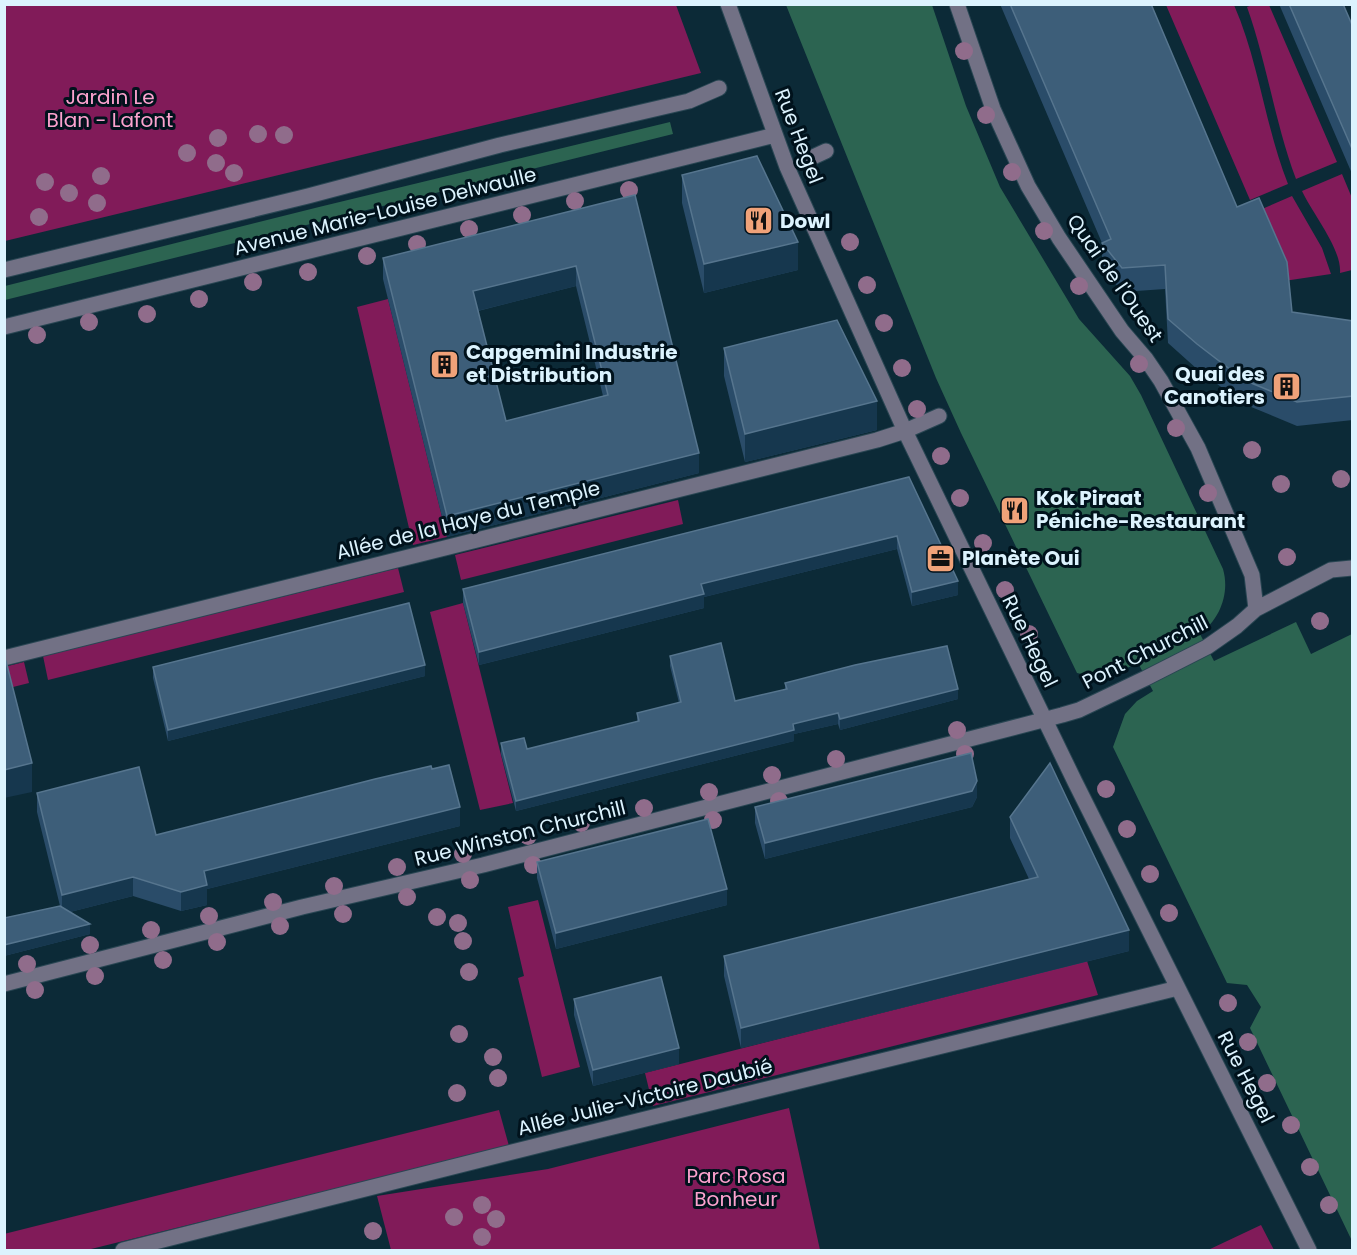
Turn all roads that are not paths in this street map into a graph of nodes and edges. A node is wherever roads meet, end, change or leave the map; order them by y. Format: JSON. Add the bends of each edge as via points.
{"nodes":[{"id":1,"x":728,"y":4,"type":"edge"},
{"id":2,"x":957,"y":4,"type":"edge"},
{"id":3,"x":719,"y":88,"type":"dead end"},
{"id":4,"x":775,"y":135,"type":"junction"},
{"id":5,"x":4,"y":270,"type":"edge"},
{"id":6,"x":4,"y":327,"type":"edge"},
{"id":7,"x":939,"y":416,"type":"dead end"},
{"id":8,"x":905,"y":431,"type":"junction"},
{"id":9,"x":1353,"y":568,"type":"edge"},
{"id":10,"x":1256,"y":609,"type":"junction"},
{"id":11,"x":4,"y":658,"type":"edge"},
{"id":12,"x":1045,"y":720,"type":"junction"},
{"id":13,"x":4,"y":984,"type":"edge"},
{"id":14,"x":1178,"y":988,"type":"junction"},
{"id":15,"x":123,"y":1251,"type":"edge"},
{"id":16,"x":1309,"y":1251,"type":"edge"}],
"edges":[{"from":1,"to":4,"type":"street","name":"Rue Hegel"},
{"from":2,"to":10,"type":"street","name":"Quai de l'Ouest","via":[[993,109],[1028,186],[1122,331],[1161,381],[1198,448],[1252,575]]},
{"from":3,"to":5,"type":"street","name":"Avenue Marie-Louise Delwaulle","via":[[689,101]]},
{"from":4,"to":6,"type":"street","name":"Avenue Marie-Louise Delwaulle"},
{"from":4,"to":8,"type":"street","name":"Rue Hegel"},
{"from":7,"to":8,"type":"street","name":"Allée de la Haye du Temple"},
{"from":8,"to":11,"type":"street","name":"Allée de la Haye du Temple"},
{"from":8,"to":12,"type":"street","name":"Rue Hegel"},
{"from":9,"to":10,"type":"street","via":[[1331,570]]},
{"from":10,"to":12,"type":"street","name":"Pont Churchill","via":[[1207,647],[1079,710]]},
{"from":12,"to":13,"type":"street","name":"Rue Winston Churchill"},
{"from":12,"to":14,"type":"street","name":"Rue Hegel"},
{"from":14,"to":15,"type":"street","name":"Allée Julie-Victoire Daubié"},
{"from":14,"to":16,"type":"street","name":"Rue Hegel"}]}
